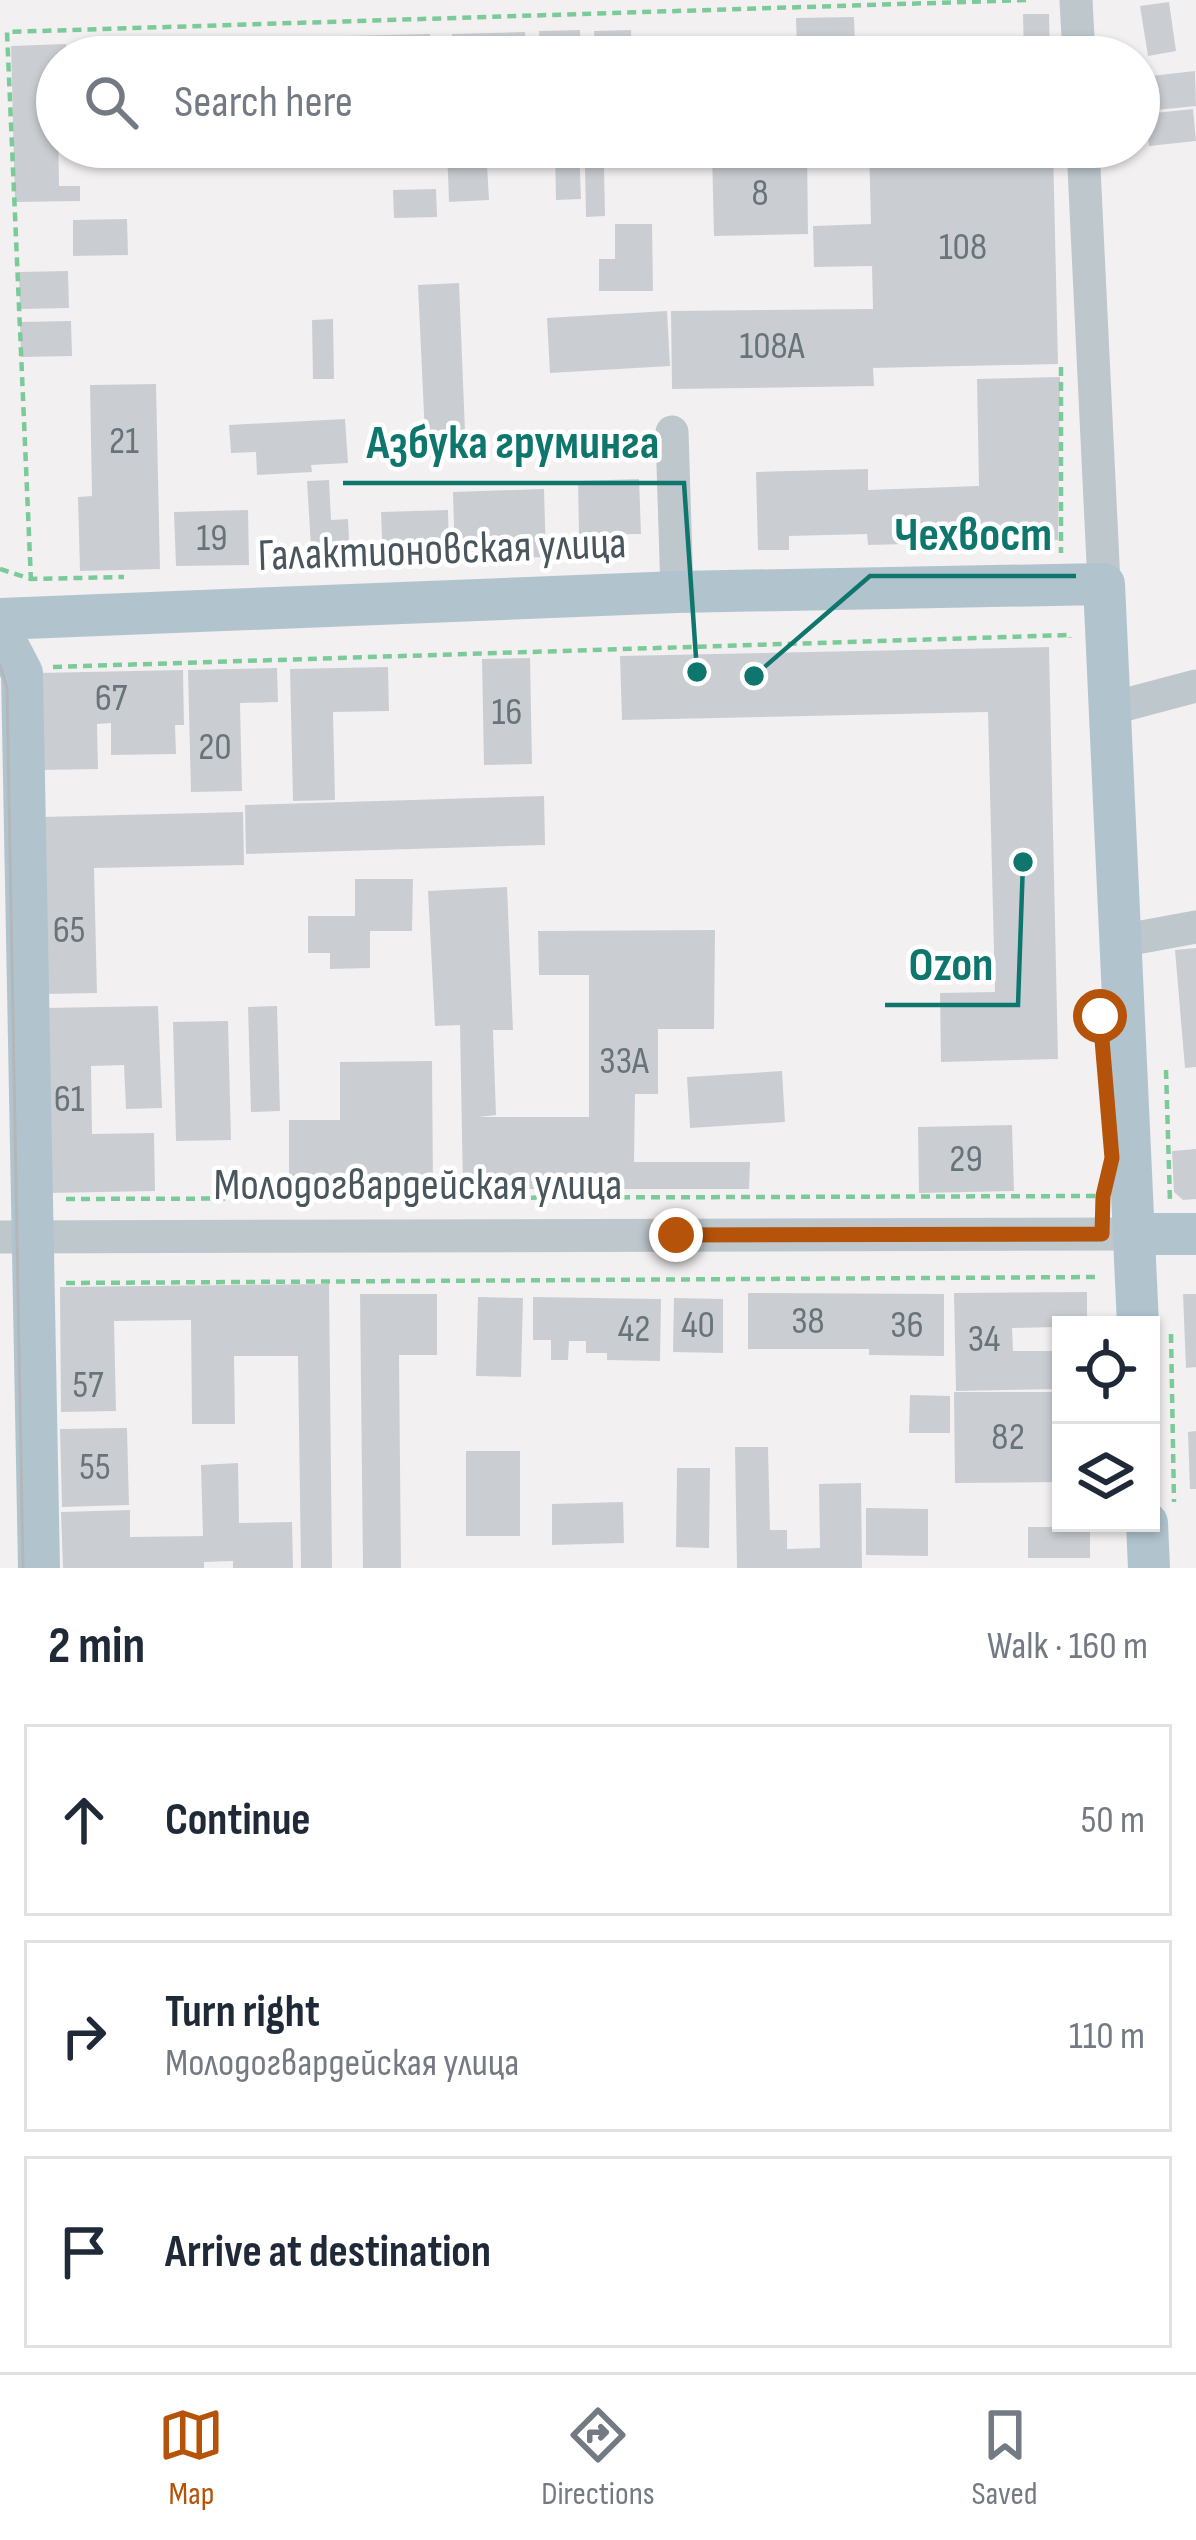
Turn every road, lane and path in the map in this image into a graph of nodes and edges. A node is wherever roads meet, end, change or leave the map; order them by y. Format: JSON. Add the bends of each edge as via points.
{"nodes":[{"id":1,"x":1028,"y":0,"type":"edge"},
{"id":2,"x":1076,"y":0,"type":"edge"},
{"id":3,"x":7,"y":32,"type":"dead end"},
{"id":4,"x":1078,"y":36,"type":"edge"},
{"id":5,"x":1084,"y":168,"type":"edge"},
{"id":6,"x":672,"y":431,"type":"dead end"},
{"id":7,"x":1104,"y":584,"type":"junction"},
{"id":8,"x":677,"y":592,"type":"junction"},
{"id":9,"x":0,"y":619,"type":"edge"},
{"id":10,"x":0,"y":631,"type":"edge"},
{"id":11,"x":1071,"y":658,"type":"dead end"},
{"id":12,"x":22,"y":673,"type":"junction"},
{"id":13,"x":1196,"y":686,"type":"edge"},
{"id":14,"x":1109,"y":709,"type":"junction"},
{"id":15,"x":1196,"y":927,"type":"edge"},
{"id":16,"x":1120,"y":941,"type":"junction"},
{"id":17,"x":1150,"y":1190,"type":"junction"},
{"id":18,"x":21,"y":1224,"type":"edge"},
{"id":19,"x":1133,"y":1234,"type":"junction"},
{"id":20,"x":1196,"y":1234,"type":"edge"},
{"id":21,"x":1136,"y":1279,"type":"junction"},
{"id":22,"x":32,"y":1282,"type":"junction"},
{"id":23,"x":1138,"y":1316,"type":"edge"},
{"id":24,"x":1147,"y":1532,"type":"edge"},
{"id":25,"x":39,"y":1568,"type":"edge"},
{"id":26,"x":1149,"y":1568,"type":"edge"}],
"edges":[{"from":1,"to":3,"type":"path"},
{"from":2,"to":4,"type":"street"},
{"from":5,"to":7,"type":"street"},
{"from":6,"to":8,"type":"street"},
{"from":7,"to":8,"type":"main road","name":"Галактионовская улица"},
{"from":7,"to":14,"type":"main road"},
{"from":8,"to":9,"type":"main road","name":"Галактионовская улица"},
{"from":10,"to":12,"type":"main road"},
{"from":11,"to":12,"type":"path","via":[[1070,634]]},
{"from":12,"to":18,"type":"main road"},
{"from":13,"to":14,"type":"street"},
{"from":14,"to":16,"type":"main road"},
{"from":15,"to":16,"type":"street"},
{"from":16,"to":17,"type":"main road"},
{"from":17,"to":18,"type":"path"},
{"from":17,"to":19,"type":"main road"},
{"from":18,"to":19,"type":"street","name":"Молодогвардейская улица"},
{"from":18,"to":22,"type":"main road"},
{"from":19,"to":20,"type":"main road","name":"Молодогвардейская улица"},
{"from":19,"to":21,"type":"main road"},
{"from":21,"to":22,"type":"path"},
{"from":21,"to":23,"type":"main road"},
{"from":22,"to":25,"type":"main road"},
{"from":24,"to":26,"type":"main road"}]}
